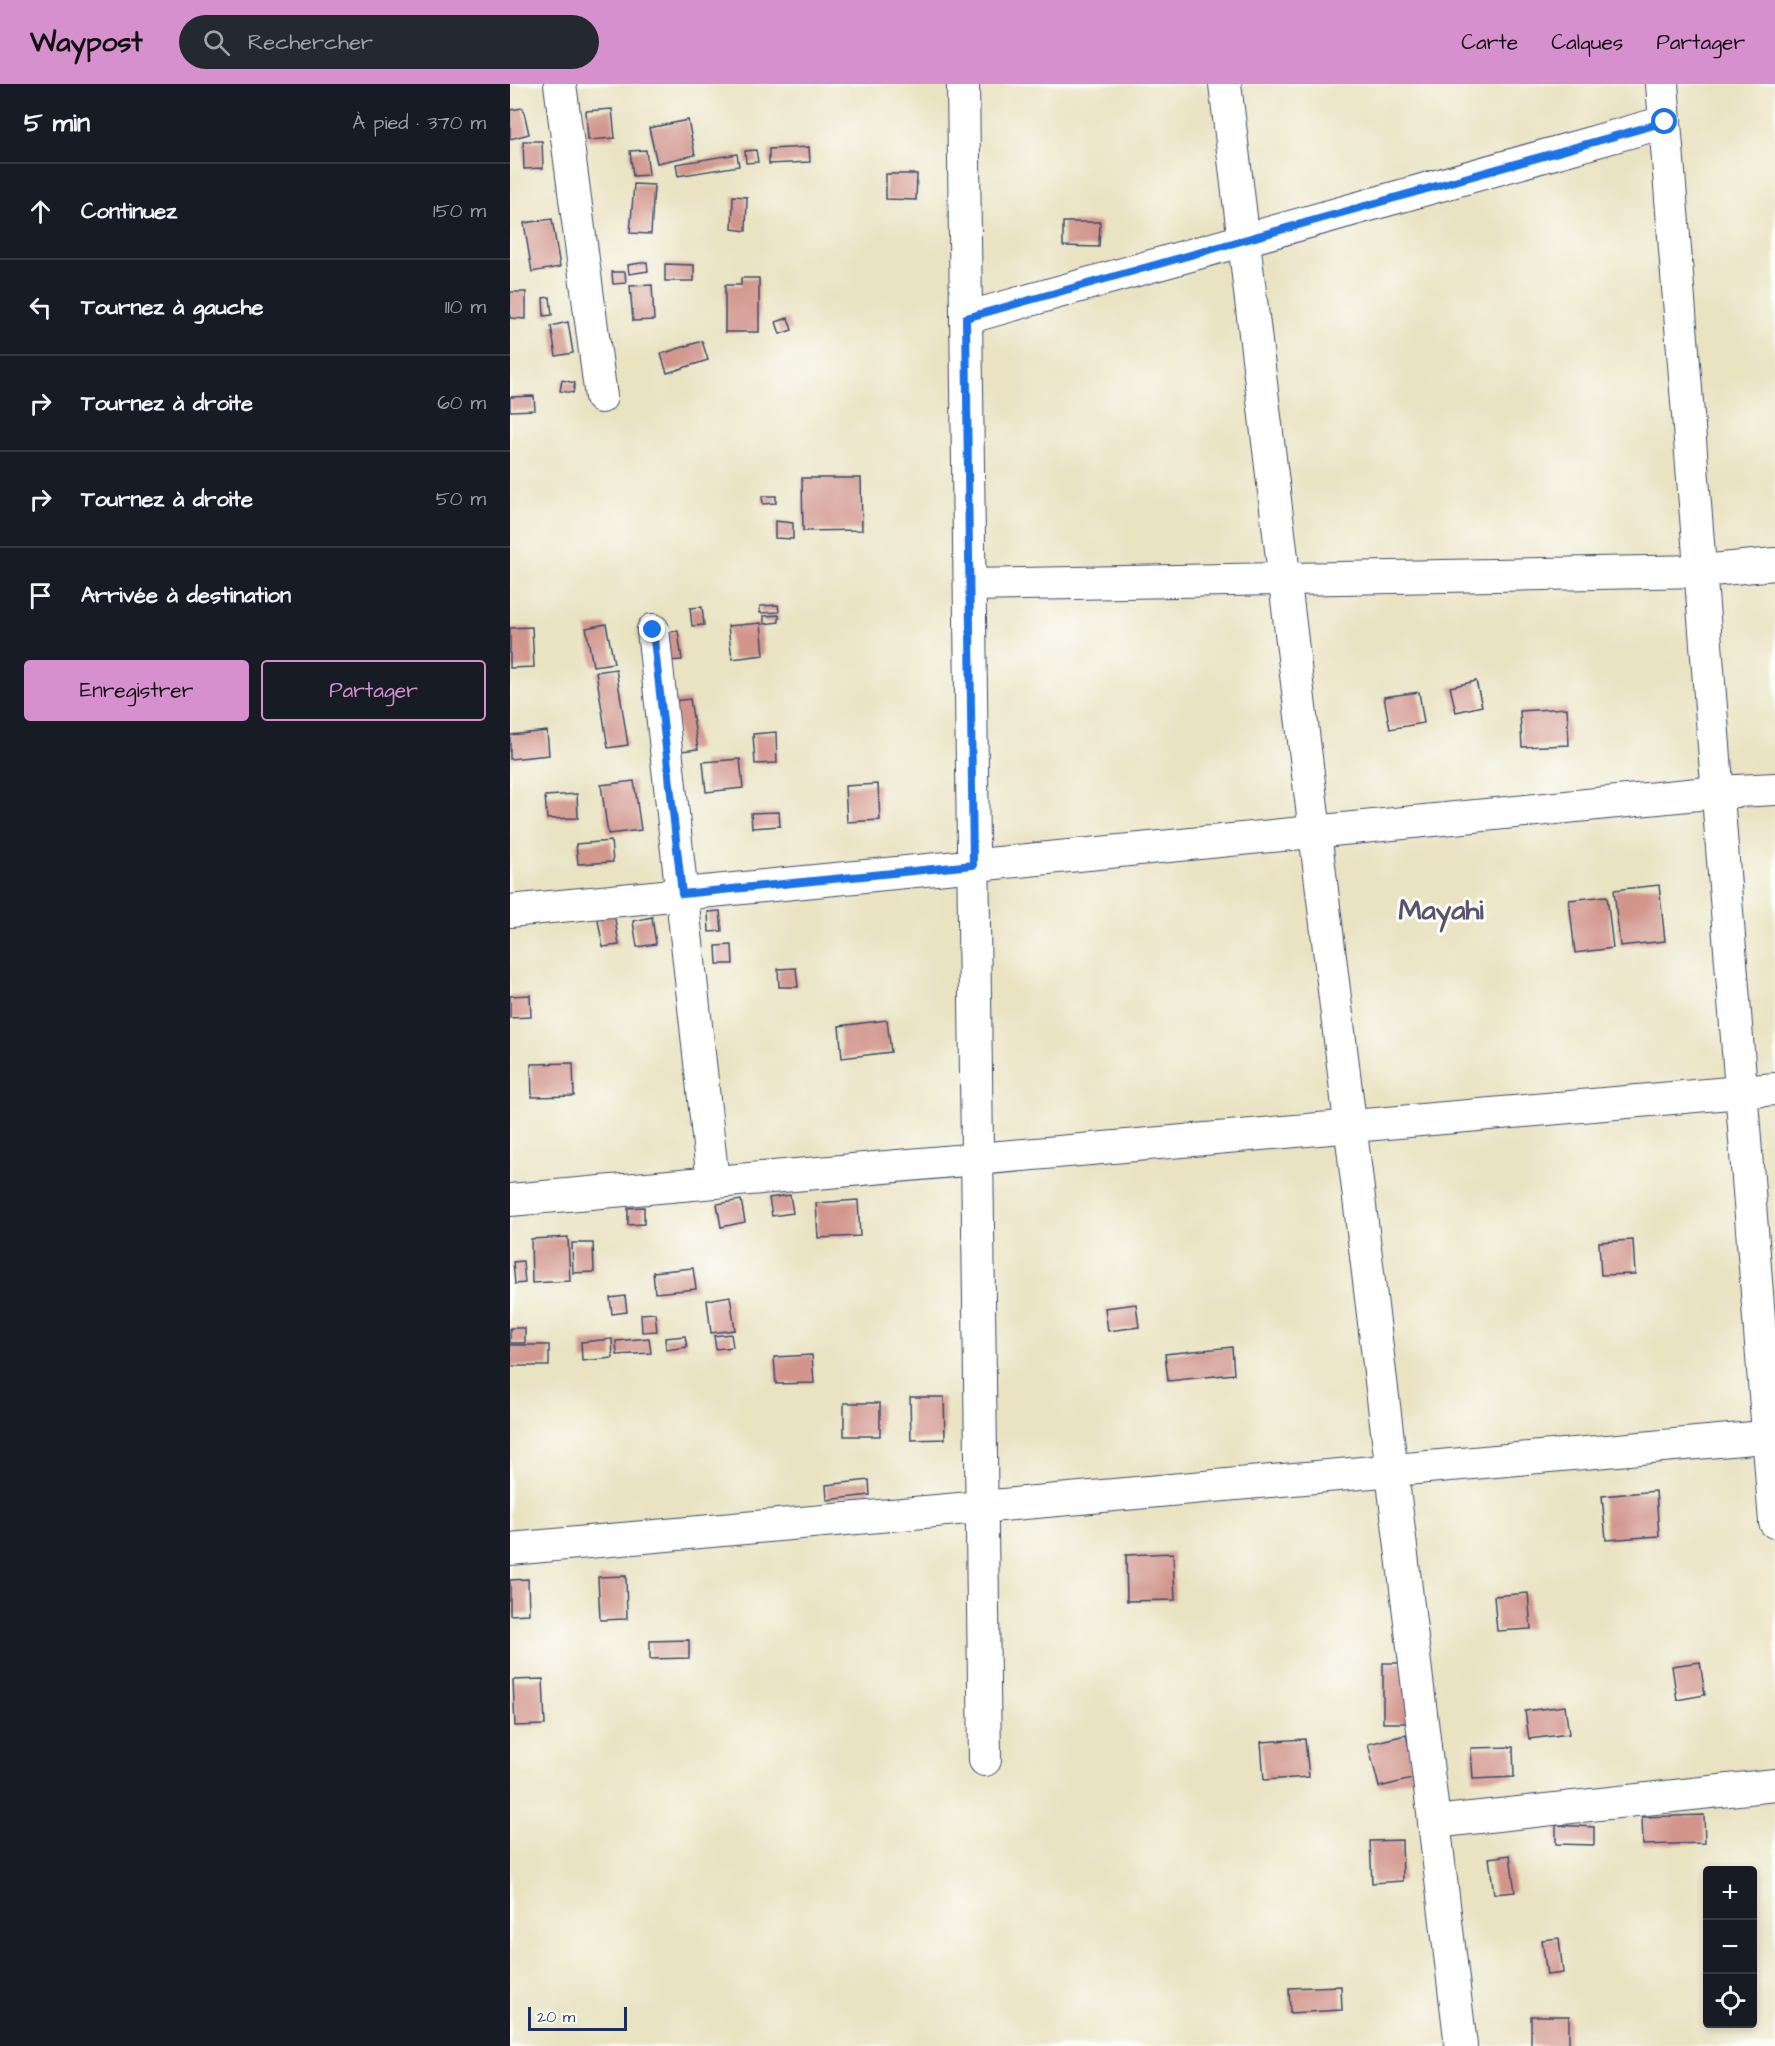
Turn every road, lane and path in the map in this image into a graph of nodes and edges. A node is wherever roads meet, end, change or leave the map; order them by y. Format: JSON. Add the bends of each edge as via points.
{"nodes":[{"id":1,"x":560,"y":84,"type":"edge"},
{"id":2,"x":963,"y":84,"type":"edge"},
{"id":3,"x":1225,"y":84,"type":"edge"},
{"id":4,"x":1662,"y":84,"type":"edge"},
{"id":5,"x":1665,"y":122,"type":"junction"},
{"id":6,"x":1244,"y":240,"type":"junction"},
{"id":7,"x":966,"y":318,"type":"junction"},
{"id":8,"x":601,"y":397,"type":"dead end"},
{"id":9,"x":1775,"y":564,"type":"edge"},
{"id":10,"x":1701,"y":571,"type":"junction"},
{"id":11,"x":1284,"y":579,"type":"junction"},
{"id":12,"x":970,"y":585,"type":"junction"},
{"id":13,"x":653,"y":630,"type":"dead end"},
{"id":14,"x":1775,"y":789,"type":"edge"},
{"id":15,"x":1718,"y":792,"type":"junction"},
{"id":16,"x":1314,"y":831,"type":"junction"},
{"id":17,"x":973,"y":865,"type":"junction"},
{"id":18,"x":682,"y":894,"type":"junction"},
{"id":19,"x":510,"y":911,"type":"edge"},
{"id":20,"x":1775,"y":1089,"type":"edge"},
{"id":21,"x":1741,"y":1092,"type":"junction"},
{"id":22,"x":1350,"y":1127,"type":"junction"},
{"id":23,"x":978,"y":1159,"type":"junction"},
{"id":24,"x":713,"y":1182,"type":"junction"},
{"id":25,"x":510,"y":1200,"type":"edge"},
{"id":26,"x":1772,"y":1436,"type":"edge"},
{"id":27,"x":1391,"y":1470,"type":"junction"},
{"id":28,"x":982,"y":1507,"type":"junction"},
{"id":29,"x":1775,"y":1522,"type":"edge"},
{"id":30,"x":510,"y":1549,"type":"edge"},
{"id":31,"x":985,"y":1760,"type":"dead end"},
{"id":32,"x":1775,"y":1785,"type":"edge"},
{"id":33,"x":1434,"y":1822,"type":"junction"},
{"id":34,"x":1461,"y":2046,"type":"edge"}],
"edges":[{"from":1,"to":8,"type":"street"},
{"from":2,"to":7,"type":"street"},
{"from":3,"to":6,"type":"street"},
{"from":4,"to":5,"type":"street"},
{"from":5,"to":6,"type":"street"},
{"from":5,"to":10,"type":"street"},
{"from":6,"to":7,"type":"street"},
{"from":6,"to":11,"type":"street"},
{"from":7,"to":12,"type":"street"},
{"from":9,"to":10,"type":"street"},
{"from":10,"to":11,"type":"street"},
{"from":10,"to":15,"type":"street"},
{"from":11,"to":12,"type":"street"},
{"from":11,"to":16,"type":"street"},
{"from":12,"to":17,"type":"street"},
{"from":13,"to":18,"type":"street"},
{"from":14,"to":15,"type":"street"},
{"from":15,"to":16,"type":"street"},
{"from":15,"to":21,"type":"street"},
{"from":16,"to":17,"type":"street"},
{"from":16,"to":22,"type":"street"},
{"from":17,"to":18,"type":"street"},
{"from":17,"to":23,"type":"street"},
{"from":18,"to":19,"type":"street"},
{"from":18,"to":24,"type":"street"},
{"from":20,"to":21,"type":"street"},
{"from":21,"to":22,"type":"street"},
{"from":21,"to":26,"type":"street"},
{"from":22,"to":23,"type":"street"},
{"from":22,"to":27,"type":"street"},
{"from":23,"to":24,"type":"street"},
{"from":23,"to":28,"type":"street"},
{"from":24,"to":25,"type":"street"},
{"from":26,"to":27,"type":"street"},
{"from":26,"to":29,"type":"street"},
{"from":27,"to":28,"type":"street"},
{"from":27,"to":33,"type":"street"},
{"from":28,"to":30,"type":"street"},
{"from":28,"to":31,"type":"street"},
{"from":32,"to":33,"type":"street"},
{"from":33,"to":34,"type":"street"}]}
